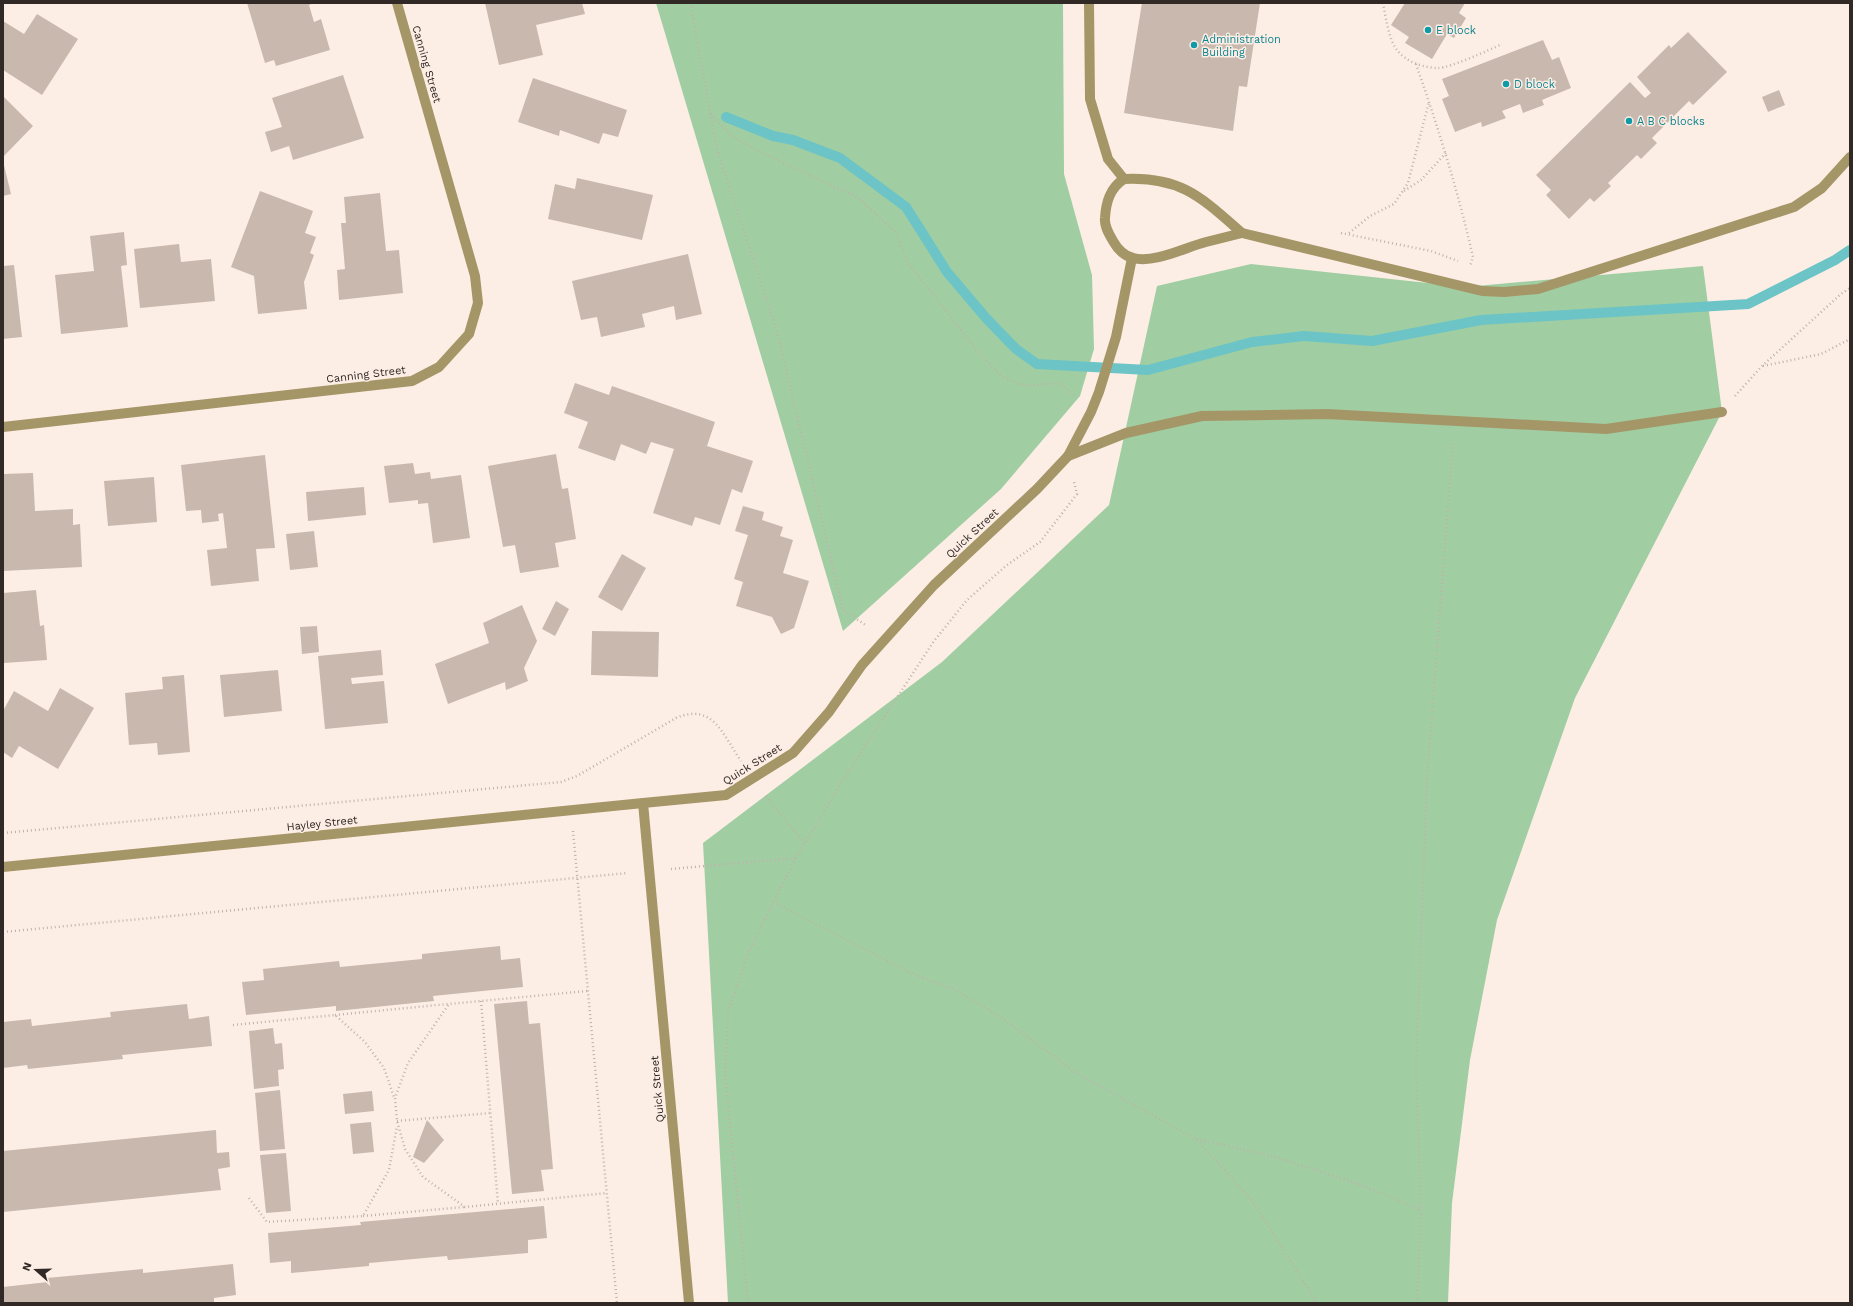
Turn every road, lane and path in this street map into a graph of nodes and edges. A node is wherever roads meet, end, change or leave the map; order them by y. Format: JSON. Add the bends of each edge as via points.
{"nodes":[{"id":1,"x":397,"y":3,"type":"edge"},
{"id":2,"x":690,"y":3,"type":"edge"},
{"id":3,"x":1090,"y":3,"type":"edge"},
{"id":4,"x":1383,"y":3,"type":"edge"},
{"id":5,"x":1502,"y":44,"type":"dead end"},
{"id":6,"x":1416,"y":64,"type":"junction"},
{"id":7,"x":1429,"y":101,"type":"junction"},
{"id":8,"x":711,"y":114,"type":"junction"},
{"id":9,"x":1446,"y":153,"type":"junction"},
{"id":10,"x":1850,"y":157,"type":"edge"},
{"id":11,"x":1124,"y":179,"type":"junction"},
{"id":12,"x":1402,"y":192,"type":"junction"},
{"id":13,"x":1242,"y":233,"type":"junction"},
{"id":14,"x":1349,"y":233,"type":"dead end"},
{"id":15,"x":1132,"y":258,"type":"junction"},
{"id":16,"x":1465,"y":287,"type":"junction"},
{"id":17,"x":1850,"y":288,"type":"edge"},
{"id":18,"x":1850,"y":339,"type":"edge"},
{"id":19,"x":1762,"y":366,"type":"junction"},
{"id":20,"x":1091,"y":412,"type":"junction"},
{"id":21,"x":1722,"y":412,"type":"joint"},
{"id":22,"x":1455,"y":421,"type":"junction"},
{"id":23,"x":3,"y":427,"type":"edge"},
{"id":24,"x":1068,"y":456,"type":"junction"},
{"id":25,"x":886,"y":638,"type":"junction"},
{"id":26,"x":752,"y":778,"type":"junction"},
{"id":27,"x":643,"y":803,"type":"junction"},
{"id":28,"x":571,"y":810,"type":"junction"},
{"id":29,"x":3,"y":833,"type":"edge"},
{"id":30,"x":805,"y":844,"type":"junction"},
{"id":31,"x":796,"y":858,"type":"junction"},
{"id":32,"x":3,"y":867,"type":"edge"},
{"id":33,"x":649,"y":871,"type":"junction"},
{"id":34,"x":576,"y":878,"type":"junction"},
{"id":35,"x":773,"y":902,"type":"junction"},
{"id":36,"x":3,"y":932,"type":"edge"},
{"id":37,"x":587,"y":991,"type":"junction"},
{"id":38,"x":481,"y":1001,"type":"junction"},
{"id":39,"x":449,"y":1004,"type":"junction"},
{"id":40,"x":335,"y":1015,"type":"junction"},
{"id":41,"x":233,"y":1024,"type":"dead end"},
{"id":42,"x":395,"y":1098,"type":"junction"},
{"id":43,"x":490,"y":1113,"type":"junction"},
{"id":44,"x":397,"y":1121,"type":"junction"},
{"id":45,"x":1196,"y":1139,"type":"junction"},
{"id":46,"x":607,"y":1193,"type":"junction"},
{"id":47,"x":249,"y":1198,"type":"dead end"},
{"id":48,"x":498,"y":1204,"type":"junction"},
{"id":49,"x":464,"y":1207,"type":"junction"},
{"id":50,"x":1421,"y":1210,"type":"junction"},
{"id":51,"x":363,"y":1216,"type":"junction"},
{"id":52,"x":618,"y":1303,"type":"edge"},
{"id":53,"x":689,"y":1303,"type":"edge"},
{"id":54,"x":748,"y":1303,"type":"edge"},
{"id":55,"x":1317,"y":1303,"type":"edge"},
{"id":56,"x":1417,"y":1303,"type":"edge"}],
"edges":[{"from":1,"to":23,"type":"street","name":"Canning Street","via":[[475,276],[478,303],[469,334],[439,367],[412,381]]},
{"from":2,"to":8,"type":"path"},
{"from":3,"to":11,"type":"street","via":[[1090,99],[1108,159]]},
{"from":4,"to":6,"type":"path","via":[[1397,50]]},
{"from":5,"to":6,"type":"path","via":[[1440,68]]},
{"from":6,"to":7,"type":"path"},
{"from":7,"to":9,"type":"path"},
{"from":7,"to":12,"type":"path","via":[[1408,183]]},
{"from":8,"to":20,"type":"path","via":[[732,136],[762,153],[860,198],[896,232],[908,263],[976,349],[1001,376],[1025,386],[1059,383]]},
{"from":8,"to":25,"type":"path","via":[[717,150],[777,331],[844,610]]},
{"from":9,"to":12,"type":"path","via":[[1421,180]]},
{"from":9,"to":16,"type":"path","via":[[1473,257]]},
{"from":10,"to":16,"type":"street","via":[[1822,188],[1794,207],[1538,288],[1504,292]]},
{"from":11,"to":13,"type":"street","via":[[1151,179],[1184,188],[1212,207]]},
{"from":11,"to":15,"type":"street","via":[[1115,185],[1110,195],[1104,222],[1115,245]]},
{"from":12,"to":14,"type":"path","via":[[1394,204],[1370,216]]},
{"from":13,"to":15,"type":"street","via":[[1159,257]]},
{"from":13,"to":16,"type":"street"},
{"from":15,"to":20,"type":"street","name":"Quick Street","via":[[1116,337]]},
{"from":17,"to":19,"type":"path"},
{"from":18,"to":19,"type":"path","via":[[1821,354]]},
{"from":19,"to":21,"type":"path"},
{"from":20,"to":24,"type":"street","name":"Quick Street"},
{"from":21,"to":22,"type":"street","via":[[1606,429]]},
{"from":22,"to":24,"type":"street","via":[[1327,414],[1202,416],[1126,433]]},
{"from":22,"to":50,"type":"path","via":[[1427,779],[1416,1068]]},
{"from":24,"to":25,"type":"street","name":"Quick Street","via":[[1038,489],[934,585]]},
{"from":24,"to":30,"type":"path","via":[[1077,494],[1040,542],[967,600],[934,641],[841,783]]},
{"from":25,"to":26,"type":"street","name":"Quick Street","via":[[862,665],[829,712],[792,753]]},
{"from":26,"to":27,"type":"street","name":"Quick Street","via":[[726,795]]},
{"from":26,"to":29,"type":"path","via":[[713,720],[700,713],[689,712],[577,776],[561,782]]},
{"from":26,"to":30,"type":"path"},
{"from":27,"to":28,"type":"street","name":"Hayley Street"},
{"from":27,"to":33,"type":"street","name":"Quick Street"},
{"from":28,"to":32,"type":"street","name":"Hayley Street"},
{"from":28,"to":34,"type":"path"},
{"from":30,"to":31,"type":"path"},
{"from":31,"to":33,"type":"path"},
{"from":31,"to":35,"type":"path"},
{"from":33,"to":34,"type":"path"},
{"from":33,"to":53,"type":"street","name":"Quick Street"},
{"from":34,"to":36,"type":"path"},
{"from":34,"to":37,"type":"path"},
{"from":35,"to":45,"type":"path","via":[[911,973],[954,989],[1001,1017],[1076,1073]]},
{"from":35,"to":54,"type":"path","via":[[749,951],[728,1011],[725,1074]]},
{"from":37,"to":38,"type":"path"},
{"from":37,"to":46,"type":"path"},
{"from":38,"to":39,"type":"path"},
{"from":38,"to":43,"type":"path"},
{"from":39,"to":40,"type":"path"},
{"from":39,"to":42,"type":"path","via":[[408,1063]]},
{"from":40,"to":41,"type":"path"},
{"from":40,"to":42,"type":"path","via":[[365,1042],[384,1068]]},
{"from":42,"to":44,"type":"path"},
{"from":43,"to":44,"type":"path"},
{"from":43,"to":48,"type":"path"},
{"from":44,"to":49,"type":"path","via":[[405,1149],[423,1177]]},
{"from":44,"to":51,"type":"path","via":[[389,1170]]},
{"from":45,"to":50,"type":"path","via":[[1276,1157],[1361,1185]]},
{"from":45,"to":55,"type":"path","via":[[1253,1202]]},
{"from":46,"to":48,"type":"path"},
{"from":46,"to":52,"type":"path"},
{"from":47,"to":51,"type":"path","via":[[267,1222]]},
{"from":48,"to":49,"type":"path"},
{"from":49,"to":51,"type":"path"},
{"from":50,"to":56,"type":"path"}]}
